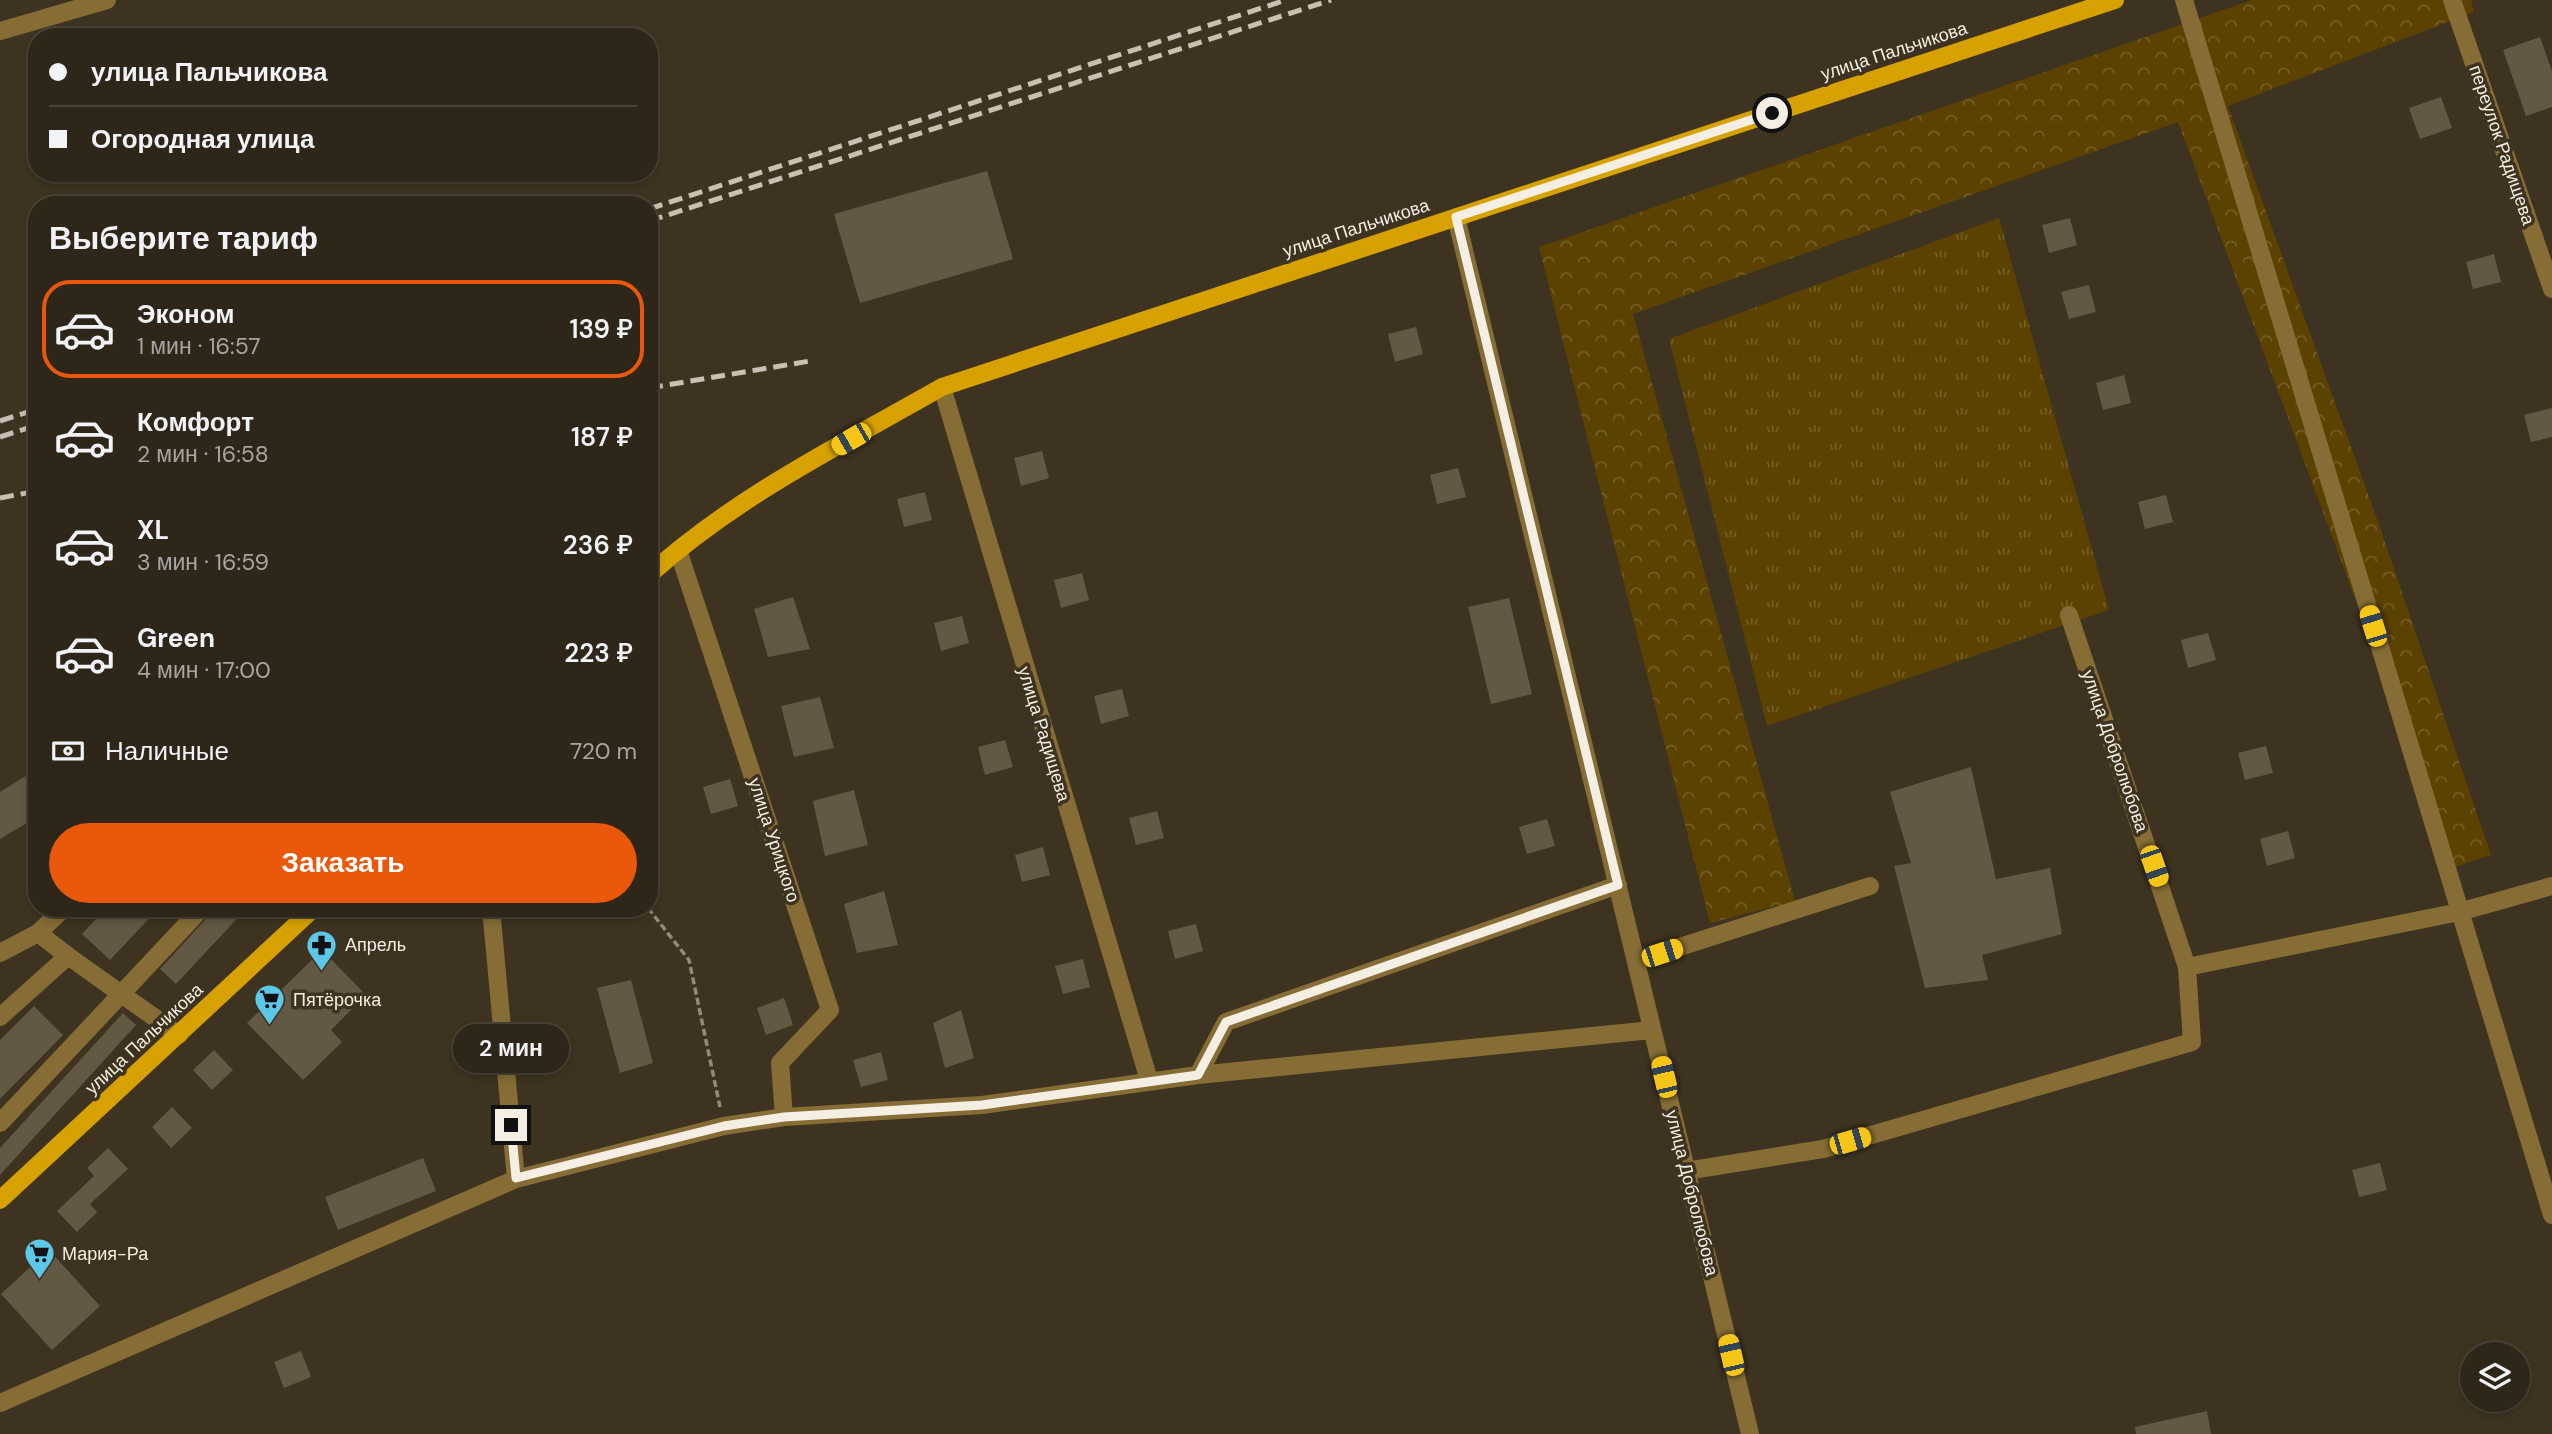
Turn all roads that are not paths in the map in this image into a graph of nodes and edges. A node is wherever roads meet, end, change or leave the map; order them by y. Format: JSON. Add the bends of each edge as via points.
{"nodes":[{"id":1,"x":107,"y":0,"type":"edge"},
{"id":2,"x":2115,"y":0,"type":"edge"},
{"id":3,"x":2184,"y":0,"type":"edge"},
{"id":4,"x":2452,"y":0,"type":"edge"},
{"id":5,"x":0,"y":31,"type":"edge"},
{"id":6,"x":1456,"y":217,"type":"junction"},
{"id":7,"x":2552,"y":289,"type":"edge"},
{"id":8,"x":942,"y":387,"type":"junction"},
{"id":9,"x":678,"y":550,"type":"junction"},
{"id":10,"x":658,"y":567,"type":"edge"},
{"id":11,"x":2069,"y":615,"type":"dead end"},
{"id":12,"x":1618,"y":885,"type":"junction"},
{"id":13,"x":1870,"y":886,"type":"dead end"},
{"id":14,"x":2552,"y":886,"type":"edge"},
{"id":15,"x":2459,"y":912,"type":"junction"},
{"id":16,"x":55,"y":917,"type":"edge"},
{"id":17,"x":194,"y":917,"type":"edge"},
{"id":18,"x":304,"y":917,"type":"edge"},
{"id":19,"x":492,"y":917,"type":"edge"},
{"id":20,"x":38,"y":933,"type":"junction"},
{"id":21,"x":0,"y":953,"type":"edge"},
{"id":22,"x":68,"y":956,"type":"junction"},
{"id":23,"x":1636,"y":961,"type":"junction"},
{"id":24,"x":2188,"y":967,"type":"junction"},
{"id":25,"x":121,"y":994,"type":"junction"},
{"id":26,"x":0,"y":1017,"type":"edge"},
{"id":27,"x":1652,"y":1030,"type":"junction"},
{"id":28,"x":179,"y":1035,"type":"junction"},
{"id":29,"x":1198,"y":1075,"type":"junction"},
{"id":30,"x":1149,"y":1080,"type":"junction"},
{"id":31,"x":784,"y":1117,"type":"junction"},
{"id":32,"x":0,"y":1123,"type":"edge"},
{"id":33,"x":1686,"y":1171,"type":"junction"},
{"id":34,"x":516,"y":1178,"type":"junction"},
{"id":35,"x":0,"y":1200,"type":"edge"},
{"id":36,"x":2552,"y":1215,"type":"edge"},
{"id":37,"x":0,"y":1403,"type":"edge"},
{"id":38,"x":1750,"y":1434,"type":"edge"}],
"edges":[{"from":1,"to":5,"type":"street"},
{"from":2,"to":6,"type":"main road","name":"улица Пальчикова"},
{"from":3,"to":15,"type":"street"},
{"from":4,"to":7,"type":"street","name":"переулок Радищева"},
{"from":6,"to":8,"type":"main road","name":"улица Пальчикова"},
{"from":6,"to":12,"type":"street","name":"улица Добролюбова"},
{"from":8,"to":9,"type":"main road","name":"улица Пальчикова","via":[[768,488]]},
{"from":8,"to":30,"type":"street","name":"улица Радищева"},
{"from":9,"to":10,"type":"main road","name":"улица Пальчикова"},
{"from":9,"to":31,"type":"street","name":"улица Урицкого","via":[[830,1010],[780,1063]]},
{"from":11,"to":24,"type":"street","name":"улица Добролюбова"},
{"from":12,"to":23,"type":"street","name":"улица Добролюбова"},
{"from":12,"to":29,"type":"street","via":[[1226,1022]]},
{"from":13,"to":23,"type":"street"},
{"from":14,"to":15,"type":"street"},
{"from":15,"to":24,"type":"street"},
{"from":15,"to":36,"type":"street"},
{"from":16,"to":20,"type":"street"},
{"from":17,"to":25,"type":"street"},
{"from":18,"to":28,"type":"main road","name":"улица Пальчикова"},
{"from":19,"to":34,"type":"street"},
{"from":20,"to":21,"type":"street"},
{"from":20,"to":22,"type":"street"},
{"from":22,"to":25,"type":"street"},
{"from":22,"to":26,"type":"street"},
{"from":23,"to":27,"type":"street","name":"улица Добролюбова"},
{"from":24,"to":33,"type":"street","name":"улица Добролюбова","via":[[2192,1042],[1823,1149]]},
{"from":25,"to":28,"type":"street"},
{"from":25,"to":32,"type":"street"},
{"from":27,"to":29,"type":"street"},
{"from":27,"to":33,"type":"street","name":"улица Добролюбова"},
{"from":28,"to":35,"type":"main road","name":"улица Пальчикова"},
{"from":29,"to":30,"type":"street"},
{"from":30,"to":31,"type":"street","via":[[982,1105]]},
{"from":31,"to":34,"type":"street","via":[[724,1126]]},
{"from":33,"to":38,"type":"street","name":"улица Добролюбова"},
{"from":34,"to":37,"type":"street"}]}
